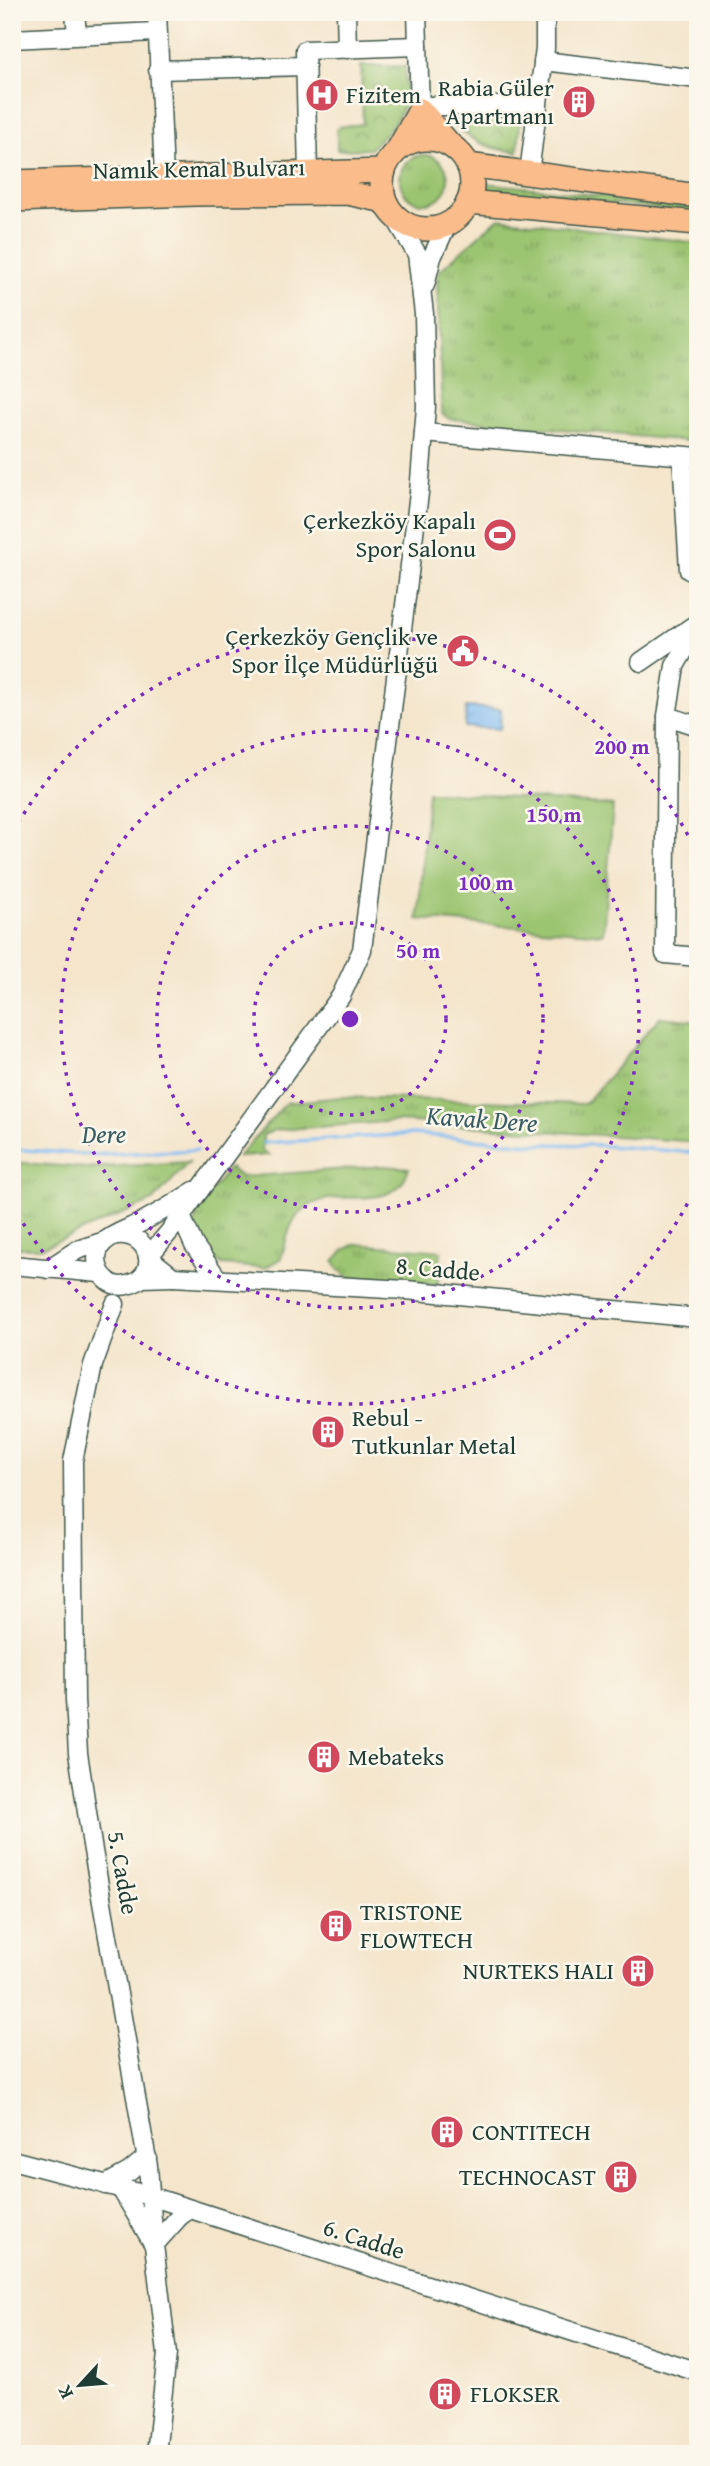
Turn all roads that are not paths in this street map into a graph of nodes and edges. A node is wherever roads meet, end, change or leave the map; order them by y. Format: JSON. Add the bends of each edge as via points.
{"nodes":[{"id":1,"x":75,"y":12,"type":"edge"},
{"id":2,"x":157,"y":12,"type":"edge"},
{"id":3,"x":346,"y":12,"type":"edge"},
{"id":4,"x":417,"y":12,"type":"edge"},
{"id":5,"x":545,"y":12,"type":"edge"},
{"id":6,"x":156,"y":32,"type":"junction"},
{"id":7,"x":77,"y":35,"type":"junction"},
{"id":8,"x":12,"y":39,"type":"edge"},
{"id":9,"x":418,"y":46,"type":"junction"},
{"id":10,"x":347,"y":48,"type":"junction"},
{"id":11,"x":543,"y":61,"type":"junction"},
{"id":12,"x":306,"y":66,"type":"junction"},
{"id":13,"x":158,"y":71,"type":"junction"},
{"id":14,"x":698,"y":79,"type":"edge"},
{"id":15,"x":538,"y":107,"type":"junction"},
{"id":16,"x":419,"y":108,"type":"junction"},
{"id":17,"x":450,"y":145,"type":"junction"},
{"id":18,"x":399,"y":148,"type":"junction"},
{"id":19,"x":468,"y":165,"type":"junction"},
{"id":20,"x":384,"y":171,"type":"junction"},
{"id":21,"x":308,"y":173,"type":"junction"},
{"id":22,"x":529,"y":173,"type":"junction"},
{"id":23,"x":164,"y":177,"type":"junction"},
{"id":24,"x":12,"y":182,"type":"edge"},
{"id":25,"x":698,"y":196,"type":"edge"},
{"id":26,"x":12,"y":200,"type":"edge"},
{"id":27,"x":468,"y":202,"type":"junction"},
{"id":28,"x":389,"y":208,"type":"junction"},
{"id":29,"x":449,"y":223,"type":"junction"},
{"id":30,"x":698,"y":223,"type":"edge"},
{"id":31,"x":422,"y":295,"type":"junction"},
{"id":32,"x":424,"y":433,"type":"junction"},
{"id":33,"x":690,"y":456,"type":"edge"},
{"id":34,"x":698,"y":574,"type":"edge"},
{"id":35,"x":698,"y":625,"type":"edge"},
{"id":36,"x":641,"y":662,"type":"dead end"},
{"id":37,"x":667,"y":716,"type":"junction"},
{"id":38,"x":698,"y":726,"type":"edge"},
{"id":39,"x":698,"y":957,"type":"edge"},
{"id":40,"x":202,"y":1185,"type":"junction"},
{"id":41,"x":181,"y":1216,"type":"junction"},
{"id":42,"x":111,"y":1238,"type":"junction"},
{"id":43,"x":148,"y":1256,"type":"junction"},
{"id":44,"x":12,"y":1265,"type":"edge"},
{"id":45,"x":48,"y":1269,"type":"junction"},
{"id":46,"x":173,"y":1277,"type":"junction"},
{"id":47,"x":106,"y":1278,"type":"junction"},
{"id":48,"x":218,"y":1279,"type":"junction"},
{"id":49,"x":138,"y":1281,"type":"junction"},
{"id":50,"x":115,"y":1304,"type":"junction"},
{"id":51,"x":698,"y":1318,"type":"edge"},
{"id":52,"x":147,"y":2157,"type":"junction"},
{"id":53,"x":12,"y":2161,"type":"edge"},
{"id":54,"x":113,"y":2187,"type":"junction"},
{"id":55,"x":150,"y":2196,"type":"junction"},
{"id":56,"x":189,"y":2209,"type":"junction"},
{"id":57,"x":154,"y":2245,"type":"junction"},
{"id":58,"x":698,"y":2372,"type":"edge"},
{"id":59,"x":156,"y":2454,"type":"edge"}],
"edges":[{"from":1,"to":7,"type":"street"},
{"from":2,"to":6,"type":"street"},
{"from":3,"to":10,"type":"street"},
{"from":4,"to":9,"type":"street"},
{"from":5,"to":11,"type":"street"},
{"from":6,"to":7,"type":"street"},
{"from":6,"to":13,"type":"street"},
{"from":7,"to":8,"type":"street"},
{"from":9,"to":10,"type":"street"},
{"from":9,"to":16,"type":"street"},
{"from":10,"to":12,"type":"street","via":[[305,50]]},
{"from":11,"to":14,"type":"street"},
{"from":11,"to":15,"type":"street"},
{"from":12,"to":13,"type":"street"},
{"from":12,"to":21,"type":"street"},
{"from":13,"to":23,"type":"street"},
{"from":15,"to":16,"type":"street"},
{"from":15,"to":22,"type":"street"},
{"from":16,"to":17,"type":"main road"},
{"from":16,"to":18,"type":"main road"},
{"from":17,"to":18,"type":"main road","via":[[424,139]]},
{"from":17,"to":19,"type":"main road"},
{"from":18,"to":20,"type":"main road"},
{"from":19,"to":22,"type":"main road"},
{"from":19,"to":27,"type":"main road"},
{"from":20,"to":21,"type":"main road","name":"Namık Kemal Bulvarı"},
{"from":20,"to":28,"type":"main road","via":[[382,186]]},
{"from":21,"to":23,"type":"main road","name":"Namık Kemal Bulvarı"},
{"from":22,"to":25,"type":"main road"},
{"from":23,"to":24,"type":"main road","name":"Namık Kemal Bulvarı"},
{"from":26,"to":28,"type":"main road","name":"Namık Kemal Bulvarı","via":[[347,193]]},
{"from":27,"to":29,"type":"main road"},
{"from":27,"to":30,"type":"main road"},
{"from":28,"to":29,"type":"main road","via":[[405,223],[419,228]]},
{"from":28,"to":31,"type":"street","via":[[417,254]]},
{"from":29,"to":31,"type":"street","via":[[432,257]]},
{"from":31,"to":32,"type":"street"},
{"from":32,"to":33,"type":"street"},
{"from":32,"to":40,"type":"street","via":[[362,950],[341,996]]},
{"from":33,"to":34,"type":"street","via":[[689,570]]},
{"from":35,"to":36,"type":"street"},
{"from":35,"to":37,"type":"street","via":[[675,666]]},
{"from":37,"to":38,"type":"street"},
{"from":37,"to":39,"type":"street","via":[[665,954]]},
{"from":40,"to":41,"type":"street"},
{"from":40,"to":42,"type":"street"},
{"from":41,"to":43,"type":"street"},
{"from":41,"to":48,"type":"street"},
{"from":42,"to":43,"type":"street","via":[[131,1236]]},
{"from":42,"to":45,"type":"street","via":[[77,1250]]},
{"from":42,"to":47,"type":"street","via":[[98,1252],[98,1266]]},
{"from":43,"to":46,"type":"street"},
{"from":43,"to":49,"type":"street"},
{"from":44,"to":45,"type":"street"},
{"from":45,"to":47,"type":"street"},
{"from":46,"to":48,"type":"street","name":"8. Cadde"},
{"from":46,"to":49,"type":"street","name":"8. Cadde"},
{"from":47,"to":49,"type":"street","via":[[127,1285]]},
{"from":47,"to":50,"type":"street"},
{"from":48,"to":51,"type":"street","name":"8. Cadde","via":[[406,1290]]},
{"from":49,"to":50,"type":"street"},
{"from":50,"to":52,"type":"street","name":"5. Cadde","via":[[93,1365],[73,1461],[75,1700],[92,1844]]},
{"from":52,"to":54,"type":"street"},
{"from":52,"to":55,"type":"street","name":"5. Cadde"},
{"from":53,"to":54,"type":"street","name":"6. Cadde"},
{"from":54,"to":55,"type":"street","name":"6. Cadde"},
{"from":54,"to":57,"type":"street"},
{"from":55,"to":56,"type":"street","name":"6. Cadde"},
{"from":55,"to":57,"type":"street","name":"5. Cadde"},
{"from":56,"to":57,"type":"street"},
{"from":56,"to":58,"type":"street","name":"6. Cadde"},
{"from":57,"to":59,"type":"street","name":"5. Cadde","via":[[167,2354]]}]}
